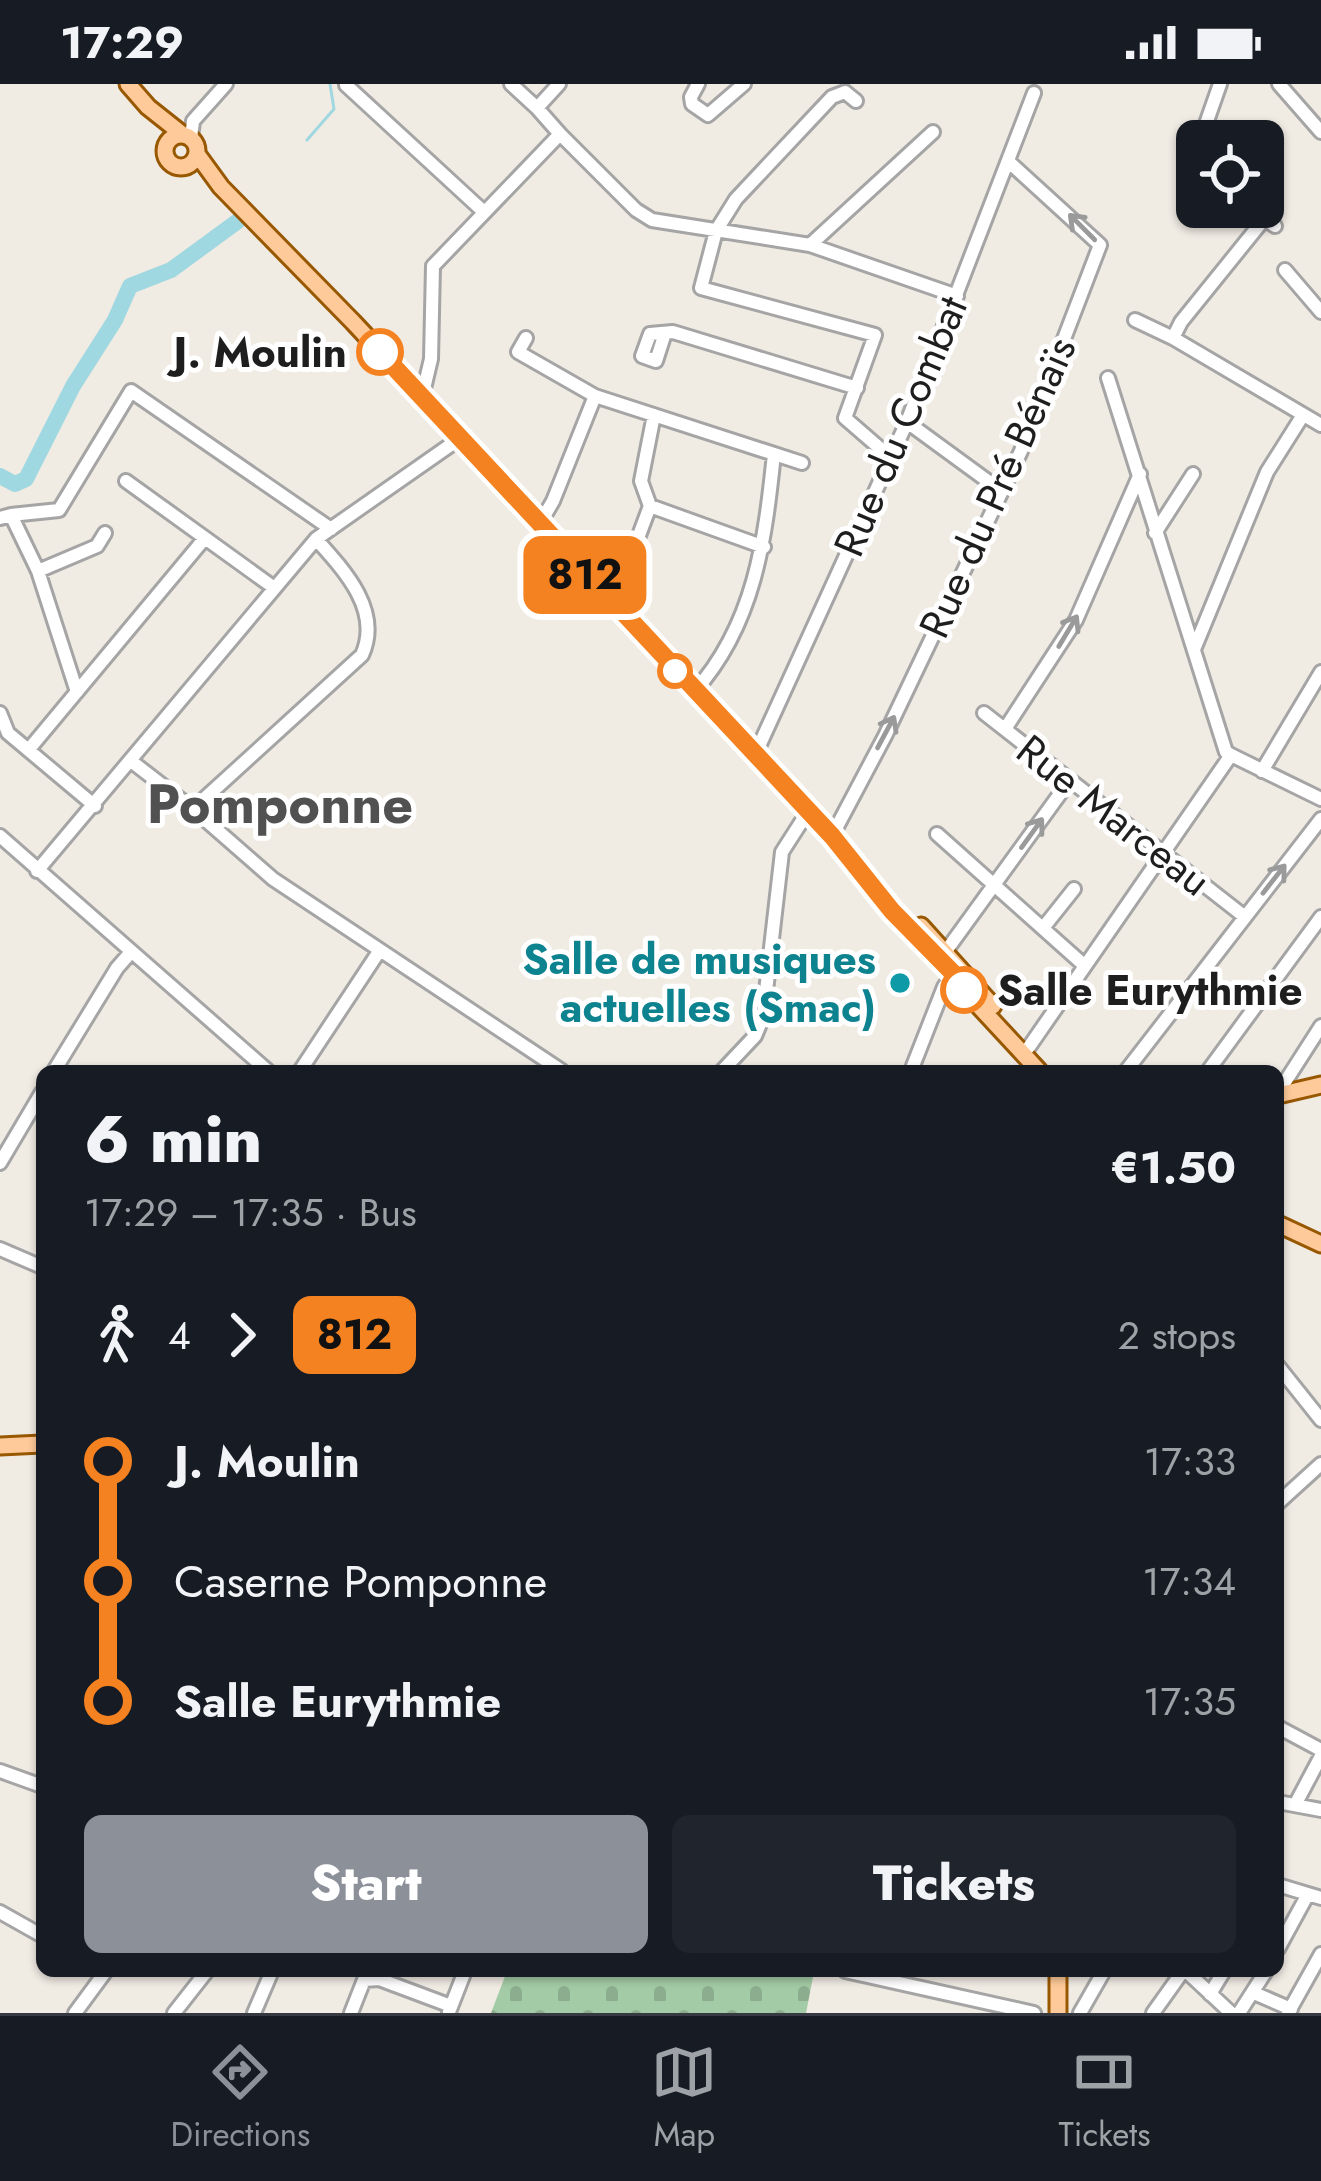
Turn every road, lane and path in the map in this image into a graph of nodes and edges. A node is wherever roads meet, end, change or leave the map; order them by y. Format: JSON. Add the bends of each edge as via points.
{"nodes":[{"id":1,"x":128,"y":84,"type":"edge"},
{"id":2,"x":226,"y":84,"type":"edge"},
{"id":3,"x":512,"y":84,"type":"edge"},
{"id":4,"x":559,"y":84,"type":"edge"},
{"id":5,"x":698,"y":84,"type":"edge"},
{"id":6,"x":744,"y":84,"type":"edge"},
{"id":7,"x":1220,"y":84,"type":"edge"},
{"id":8,"x":1279,"y":84,"type":"edge"},
{"id":9,"x":346,"y":86,"type":"edge"},
{"id":10,"x":1035,"y":87,"type":"edge"},
{"id":11,"x":856,"y":101,"type":"dead end"},
{"id":12,"x":537,"y":108,"type":"junction"},
{"id":13,"x":1207,"y":120,"type":"edge"},
{"id":14,"x":933,"y":132,"type":"dead end"},
{"id":15,"x":1321,"y":132,"type":"edge"},
{"id":16,"x":560,"y":134,"type":"junction"},
{"id":17,"x":186,"y":146,"type":"junction"},
{"id":18,"x":1009,"y":162,"type":"junction"},
{"id":19,"x":484,"y":212,"type":"junction"},
{"id":20,"x":1265,"y":228,"type":"edge"},
{"id":21,"x":716,"y":231,"type":"junction"},
{"id":22,"x":811,"y":245,"type":"junction"},
{"id":23,"x":1285,"y":270,"type":"dead end"},
{"id":24,"x":957,"y":296,"type":"junction"},
{"id":25,"x":1321,"y":312,"type":"edge"},
{"id":26,"x":1136,"y":320,"type":"dead end"},
{"id":27,"x":665,"y":333,"type":"dead end"},
{"id":28,"x":526,"y":338,"type":"dead end"},
{"id":29,"x":1174,"y":338,"type":"junction"},
{"id":30,"x":1108,"y":377,"type":"dead end"},
{"id":31,"x":857,"y":388,"type":"junction"},
{"id":32,"x":422,"y":397,"type":"junction"},
{"id":33,"x":594,"y":398,"type":"junction"},
{"id":34,"x":654,"y":415,"type":"junction"},
{"id":35,"x":1303,"y":415,"type":"junction"},
{"id":36,"x":907,"y":422,"type":"junction"},
{"id":37,"x":1321,"y":425,"type":"edge"},
{"id":38,"x":459,"y":439,"type":"junction"},
{"id":39,"x":774,"y":454,"type":"junction"},
{"id":40,"x":890,"y":457,"type":"junction"},
{"id":41,"x":802,"y":463,"type":"dead end"},
{"id":42,"x":1140,"y":474,"type":"junction"},
{"id":43,"x":1192,"y":474,"type":"dead end"},
{"id":44,"x":126,"y":481,"type":"dead end"},
{"id":45,"x":1000,"y":490,"type":"junction"},
{"id":46,"x":650,"y":506,"type":"junction"},
{"id":47,"x":6,"y":516,"type":"edge"},
{"id":48,"x":539,"y":525,"type":"junction"},
{"id":49,"x":331,"y":529,"type":"junction"},
{"id":50,"x":1155,"y":532,"type":"junction"},
{"id":51,"x":105,"y":533,"type":"dead end"},
{"id":52,"x":205,"y":538,"type":"junction"},
{"id":53,"x":316,"y":539,"type":"junction"},
{"id":54,"x":764,"y":547,"type":"junction"},
{"id":55,"x":38,"y":571,"type":"junction"},
{"id":56,"x":272,"y":587,"type":"junction"},
{"id":57,"x":613,"y":605,"type":"junction"},
{"id":58,"x":1194,"y":649,"type":"junction"},
{"id":59,"x":1321,"y":672,"type":"edge"},
{"id":60,"x":77,"y":692,"type":"junction"},
{"id":61,"x":694,"y":692,"type":"junction"},
{"id":62,"x":0,"y":713,"type":"edge"},
{"id":63,"x":984,"y":713,"type":"dead end"},
{"id":64,"x":1004,"y":729,"type":"junction"},
{"id":65,"x":30,"y":748,"type":"junction"},
{"id":66,"x":754,"y":755,"type":"junction"},
{"id":67,"x":1231,"y":755,"type":"junction"},
{"id":68,"x":131,"y":761,"type":"junction"},
{"id":69,"x":1262,"y":771,"type":"junction"},
{"id":70,"x":1070,"y":780,"type":"junction"},
{"id":71,"x":1321,"y":800,"type":"edge"},
{"id":72,"x":94,"y":806,"type":"junction"},
{"id":73,"x":194,"y":809,"type":"junction"},
{"id":74,"x":808,"y":813,"type":"junction"},
{"id":75,"x":1321,"y":819,"type":"edge"},
{"id":76,"x":937,"y":834,"type":"dead end"},
{"id":77,"x":0,"y":836,"type":"edge"},
{"id":78,"x":832,"y":836,"type":"junction"},
{"id":79,"x":1163,"y":853,"type":"junction"},
{"id":80,"x":37,"y":871,"type":"junction"},
{"id":81,"x":994,"y":885,"type":"junction"},
{"id":82,"x":1074,"y":889,"type":"dead end"},
{"id":83,"x":1245,"y":917,"type":"junction"},
{"id":84,"x":1321,"y":917,"type":"edge"},
{"id":85,"x":1043,"y":928,"type":"junction"},
{"id":86,"x":380,"y":950,"type":"junction"},
{"id":87,"x":131,"y":952,"type":"junction"},
{"id":88,"x":941,"y":954,"type":"junction"},
{"id":89,"x":1085,"y":966,"type":"junction"},
{"id":90,"x":953,"y":973,"type":"junction"},
{"id":91,"x":1321,"y":1026,"type":"edge"},
{"id":92,"x":1029,"y":1047,"type":"junction"},
{"id":93,"x":917,"y":1057,"type":"junction"},
{"id":94,"x":58,"y":1065,"type":"edge"},
{"id":95,"x":261,"y":1065,"type":"edge"},
{"id":96,"x":304,"y":1065,"type":"edge"},
{"id":97,"x":553,"y":1065,"type":"edge"},
{"id":98,"x":728,"y":1065,"type":"edge"},
{"id":99,"x":914,"y":1065,"type":"edge"},
{"id":100,"x":923,"y":1065,"type":"edge"},
{"id":101,"x":1033,"y":1065,"type":"edge"},
{"id":102,"x":1046,"y":1065,"type":"edge"},
{"id":103,"x":1131,"y":1065,"type":"edge"},
{"id":104,"x":1212,"y":1065,"type":"edge"},
{"id":105,"x":1284,"y":1085,"type":"edge"},
{"id":106,"x":1321,"y":1085,"type":"edge"},
{"id":107,"x":1284,"y":1093,"type":"edge"},
{"id":108,"x":36,"y":1102,"type":"edge"},
{"id":109,"x":0,"y":1163,"type":"edge"},
{"id":110,"x":1284,"y":1227,"type":"edge"},
{"id":111,"x":1321,"y":1244,"type":"edge"},
{"id":112,"x":2,"y":1254,"type":"edge"},
{"id":113,"x":36,"y":1265,"type":"edge"},
{"id":114,"x":1284,"y":1374,"type":"edge"},
{"id":115,"x":1321,"y":1420,"type":"edge"},
{"id":116,"x":36,"y":1445,"type":"edge"},
{"id":117,"x":1,"y":1450,"type":"edge"},
{"id":118,"x":1321,"y":1464,"type":"edge"},
{"id":119,"x":1284,"y":1497,"type":"edge"},
{"id":120,"x":1284,"y":1731,"type":"edge"},
{"id":121,"x":1321,"y":1753,"type":"edge"},
{"id":122,"x":0,"y":1771,"type":"edge"},
{"id":123,"x":36,"y":1784,"type":"edge"},
{"id":124,"x":1287,"y":1803,"type":"edge"},
{"id":125,"x":1321,"y":1810,"type":"edge"},
{"id":126,"x":1284,"y":1887,"type":"edge"},
{"id":127,"x":1314,"y":1896,"type":"edge"},
{"id":128,"x":0,"y":1912,"type":"edge"},
{"id":129,"x":36,"y":1932,"type":"edge"},
{"id":130,"x":1284,"y":1940,"type":"edge"},
{"id":131,"x":1321,"y":1954,"type":"edge"},
{"id":132,"x":102,"y":1977,"type":"edge"},
{"id":133,"x":203,"y":1977,"type":"edge"},
{"id":134,"x":269,"y":1977,"type":"edge"},
{"id":135,"x":374,"y":1977,"type":"edge"},
{"id":136,"x":385,"y":1977,"type":"edge"},
{"id":137,"x":463,"y":1977,"type":"edge"},
{"id":138,"x":872,"y":1977,"type":"edge"},
{"id":139,"x":1058,"y":1977,"type":"edge"},
{"id":140,"x":1101,"y":1977,"type":"edge"},
{"id":141,"x":1180,"y":1977,"type":"edge"},
{"id":142,"x":1191,"y":1977,"type":"edge"},
{"id":143,"x":1220,"y":1977,"type":"edge"},
{"id":144,"x":1263,"y":1977,"type":"edge"},
{"id":145,"x":1254,"y":1993,"type":"junction"},
{"id":146,"x":1210,"y":1994,"type":"junction"},
{"id":147,"x":450,"y":2009,"type":"edge"},
{"id":148,"x":1290,"y":2011,"type":"edge"},
{"id":149,"x":75,"y":2013,"type":"edge"},
{"id":150,"x":174,"y":2013,"type":"edge"},
{"id":151,"x":254,"y":2013,"type":"edge"},
{"id":152,"x":351,"y":2013,"type":"edge"},
{"id":153,"x":1034,"y":2013,"type":"edge"},
{"id":154,"x":1058,"y":2013,"type":"edge"},
{"id":155,"x":1080,"y":2013,"type":"edge"},
{"id":156,"x":1154,"y":2013,"type":"edge"},
{"id":157,"x":1234,"y":2013,"type":"edge"}],
"edges":[{"from":1,"to":17,"type":"main road"},
{"from":2,"to":17,"type":"street","via":[[194,121]]},
{"from":3,"to":12,"type":"street"},
{"from":4,"to":12,"type":"street"},
{"from":5,"to":6,"type":"street","via":[[692,104],[708,115]]},
{"from":7,"to":13,"type":"street"},
{"from":8,"to":15,"type":"street"},
{"from":9,"to":19,"type":"street"},
{"from":10,"to":18,"type":"street","name":"Rue du Combat"},
{"from":11,"to":21,"type":"street","via":[[845,92],[832,97]]},
{"from":12,"to":16,"type":"street"},
{"from":14,"to":22,"type":"street"},
{"from":16,"to":19,"type":"street"},
{"from":16,"to":21,"type":"street","via":[[652,220]]},
{"from":17,"to":32,"type":"main road"},
{"from":18,"to":24,"type":"street","name":"Rue du Combat"},
{"from":45,"to":18,"type":"street","name":"Rue du Pré Bénaïs","one_way":true,"via":[[1100,244]]},
{"from":19,"to":32,"type":"street","via":[[433,266]]},
{"from":20,"to":29,"type":"street"},
{"from":21,"to":22,"type":"street"},
{"from":21,"to":31,"type":"street","via":[[701,288],[875,335]]},
{"from":22,"to":24,"type":"street"},
{"from":23,"to":25,"type":"street"},
{"from":24,"to":36,"type":"street","name":"Rue du Combat"},
{"from":26,"to":29,"type":"street"},
{"from":27,"to":31,"type":"street"},
{"from":28,"to":33,"type":"street","via":[[518,352]]},
{"from":29,"to":35,"type":"street"},
{"from":30,"to":42,"type":"street"},
{"from":31,"to":40,"type":"street","via":[[845,418]]},
{"from":32,"to":38,"type":"main road"},
{"from":33,"to":34,"type":"street"},
{"from":33,"to":48,"type":"street"},
{"from":34,"to":39,"type":"street"},
{"from":34,"to":46,"type":"street","via":[[641,481]]},
{"from":35,"to":37,"type":"street"},
{"from":35,"to":58,"type":"street","via":[[1267,472]]},
{"from":36,"to":40,"type":"street","name":"Rue du Combat"},
{"from":36,"to":45,"type":"street"},
{"from":38,"to":48,"type":"main road"},
{"from":38,"to":49,"type":"street"},
{"from":39,"to":41,"type":"street"},
{"from":39,"to":54,"type":"street"},
{"from":40,"to":66,"type":"street","name":"Rue du Combat"},
{"from":42,"to":50,"type":"street"},
{"from":64,"to":42,"type":"street","one_way":true,"via":[[1076,620]]},
{"from":43,"to":50,"type":"street"},
{"from":44,"to":52,"type":"street"},
{"from":78,"to":45,"type":"street","name":"Rue du Pré Bénaïs","one_way":true},
{"from":46,"to":54,"type":"street"},
{"from":46,"to":57,"type":"street"},
{"from":47,"to":49,"type":"street","via":[[58,510],[131,391]]},
{"from":47,"to":55,"type":"street"},
{"from":48,"to":57,"type":"main road"},
{"from":49,"to":53,"type":"street"},
{"from":50,"to":58,"type":"street"},
{"from":51,"to":55,"type":"street","via":[[97,546]]},
{"from":52,"to":56,"type":"street"},
{"from":52,"to":60,"type":"street"},
{"from":53,"to":56,"type":"street"},
{"from":53,"to":73,"type":"street","via":[[362,600],[370,621],[362,655]]},
{"from":54,"to":61,"type":"street","via":[[750,601]]},
{"from":55,"to":60,"type":"street"},
{"from":56,"to":68,"type":"street"},
{"from":57,"to":61,"type":"main road"},
{"from":58,"to":67,"type":"street"},
{"from":59,"to":69,"type":"street"},
{"from":60,"to":65,"type":"street"},
{"from":61,"to":66,"type":"main road"},
{"from":62,"to":65,"type":"street","via":[[8,733]]},
{"from":63,"to":64,"type":"street","name":"Rue Marceau"},
{"from":64,"to":70,"type":"street","name":"Rue Marceau"},
{"from":65,"to":72,"type":"street"},
{"from":66,"to":74,"type":"main road"},
{"from":67,"to":69,"type":"street"},
{"from":67,"to":79,"type":"street"},
{"from":68,"to":72,"type":"street"},
{"from":68,"to":73,"type":"street"},
{"from":69,"to":71,"type":"street"},
{"from":70,"to":79,"type":"street","name":"Rue Marceau"},
{"from":81,"to":70,"type":"street","one_way":true},
{"from":72,"to":80,"type":"street"},
{"from":73,"to":86,"type":"street","via":[[273,879]]},
{"from":74,"to":78,"type":"main road"},
{"from":74,"to":98,"type":"street","via":[[782,852],[763,1017]]},
{"from":83,"to":75,"type":"street","one_way":true},
{"from":76,"to":81,"type":"street"},
{"from":77,"to":80,"type":"street"},
{"from":78,"to":88,"type":"main road"},
{"from":79,"to":83,"type":"street","name":"Rue Marceau"},
{"from":79,"to":89,"type":"street"},
{"from":80,"to":87,"type":"street"},
{"from":81,"to":85,"type":"street"},
{"from":81,"to":88,"type":"street"},
{"from":82,"to":85,"type":"street"},
{"from":83,"to":103,"type":"street"},
{"from":84,"to":104,"type":"street"},
{"from":85,"to":89,"type":"street"},
{"from":86,"to":96,"type":"street"},
{"from":86,"to":97,"type":"street"},
{"from":87,"to":94,"type":"street"},
{"from":87,"to":95,"type":"street"},
{"from":88,"to":90,"type":"main road"},
{"from":88,"to":92,"type":"main road"},
{"from":89,"to":92,"type":"street"},
{"from":90,"to":93,"type":"street"},
{"from":90,"to":101,"type":"main road"},
{"from":91,"to":105,"type":"street"},
{"from":92,"to":102,"type":"main road"},
{"from":93,"to":99,"type":"street"},
{"from":93,"to":100,"type":"street"},
{"from":106,"to":107,"type":"main road"},
{"from":108,"to":109,"type":"street"},
{"from":110,"to":111,"type":"main road"},
{"from":112,"to":113,"type":"street"},
{"from":114,"to":115,"type":"street"},
{"from":116,"to":117,"type":"main road"},
{"from":118,"to":119,"type":"street"},
{"from":120,"to":121,"type":"street"},
{"from":121,"to":124,"type":"street"},
{"from":122,"to":123,"type":"street"},
{"from":124,"to":125,"type":"street"},
{"from":126,"to":127,"type":"street"},
{"from":127,"to":130,"type":"street"},
{"from":128,"to":129,"type":"street"},
{"from":131,"to":148,"type":"street"},
{"from":132,"to":149,"type":"street"},
{"from":133,"to":150,"type":"street"},
{"from":134,"to":151,"type":"street"},
{"from":135,"to":152,"type":"street","via":[[364,1980]]},
{"from":136,"to":147,"type":"street"},
{"from":137,"to":147,"type":"street"},
{"from":138,"to":153,"type":"street"},
{"from":139,"to":154,"type":"main road"},
{"from":140,"to":155,"type":"street"},
{"from":141,"to":156,"type":"street"},
{"from":142,"to":146,"type":"street"},
{"from":143,"to":146,"type":"street"},
{"from":144,"to":145,"type":"street"},
{"from":145,"to":148,"type":"street"},
{"from":145,"to":157,"type":"street"},
{"from":146,"to":157,"type":"street"}]}
